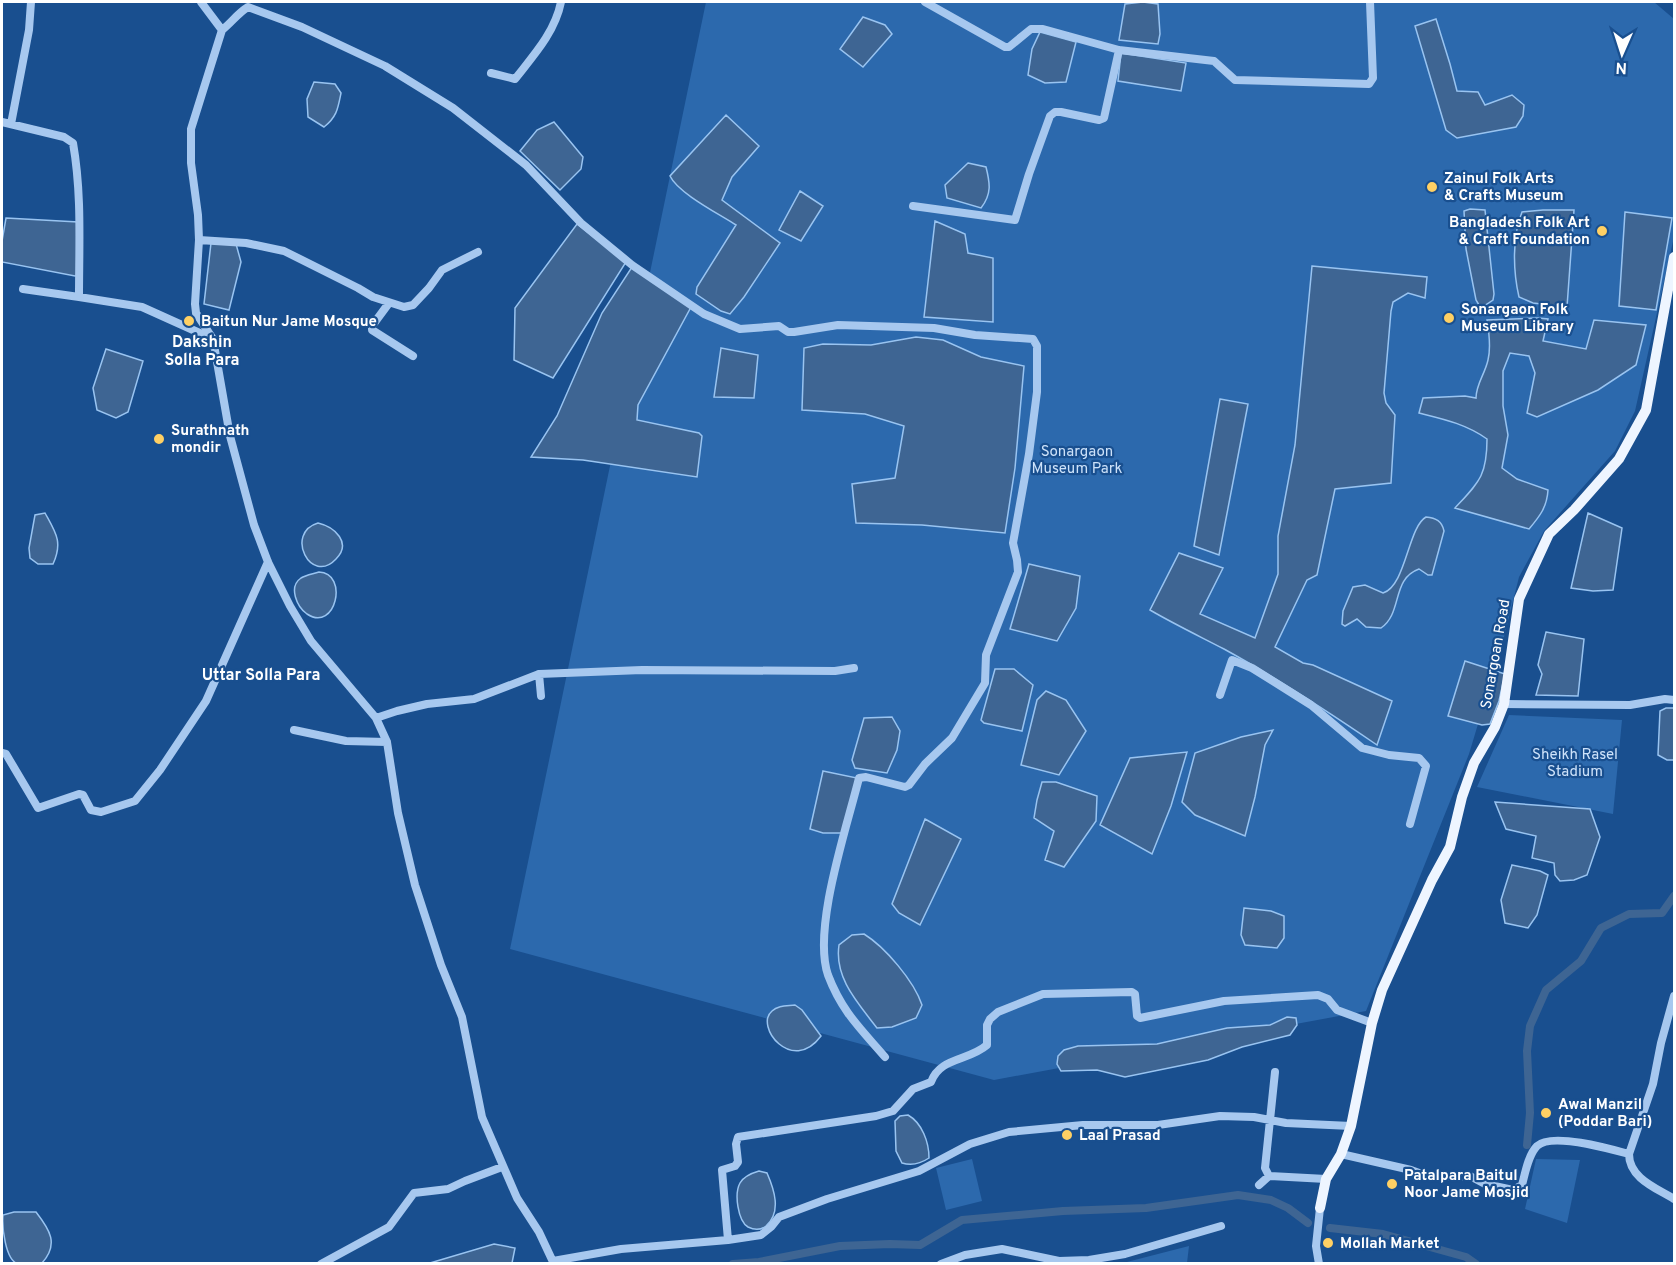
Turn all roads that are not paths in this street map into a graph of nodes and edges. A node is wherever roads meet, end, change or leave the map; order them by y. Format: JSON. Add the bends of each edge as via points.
{"nodes":[{"id":1,"x":31,"y":2,"type":"edge"},
{"id":2,"x":201,"y":2,"type":"edge"},
{"id":3,"x":561,"y":2,"type":"edge"},
{"id":4,"x":925,"y":2,"type":"edge"},
{"id":5,"x":1370,"y":2,"type":"edge"},
{"id":6,"x":222,"y":30,"type":"junction"},
{"id":7,"x":1119,"y":50,"type":"junction"},
{"id":8,"x":492,"y":73,"type":"dead end"},
{"id":9,"x":2,"y":122,"type":"edge"},
{"id":10,"x":11,"y":124,"type":"junction"},
{"id":11,"x":913,"y":206,"type":"dead end"},
{"id":12,"x":199,"y":240,"type":"junction"},
{"id":13,"x":478,"y":252,"type":"dead end"},
{"id":14,"x":1674,"y":256,"type":"edge"},
{"id":15,"x":23,"y":290,"type":"dead end"},
{"id":16,"x":79,"y":297,"type":"junction"},
{"id":17,"x":388,"y":303,"type":"junction"},
{"id":18,"x":213,"y":339,"type":"junction"},
{"id":19,"x":413,"y":356,"type":"dead end"},
{"id":20,"x":268,"y":562,"type":"junction"},
{"id":21,"x":854,"y":668,"type":"dead end"},
{"id":22,"x":538,"y":674,"type":"junction"},
{"id":23,"x":1220,"y":695,"type":"dead end"},
{"id":24,"x":541,"y":696,"type":"dead end"},
{"id":25,"x":1674,"y":700,"type":"edge"},
{"id":26,"x":1504,"y":704,"type":"junction"},
{"id":27,"x":376,"y":718,"type":"junction"},
{"id":28,"x":294,"y":730,"type":"dead end"},
{"id":29,"x":387,"y":742,"type":"junction"},
{"id":30,"x":2,"y":753,"type":"edge"},
{"id":31,"x":1410,"y":824,"type":"dead end"},
{"id":32,"x":1674,"y":996,"type":"edge"},
{"id":33,"x":1371,"y":1023,"type":"junction"},
{"id":34,"x":885,"y":1057,"type":"dead end"},
{"id":35,"x":1275,"y":1072,"type":"dead end"},
{"id":36,"x":1270,"y":1121,"type":"junction"},
{"id":37,"x":1351,"y":1126,"type":"junction"},
{"id":38,"x":1341,"y":1154,"type":"junction"},
{"id":39,"x":1629,"y":1154,"type":"junction"},
{"id":40,"x":502,"y":1167,"type":"junction"},
{"id":41,"x":1269,"y":1176,"type":"junction"},
{"id":42,"x":1326,"y":1179,"type":"junction"},
{"id":43,"x":1259,"y":1185,"type":"dead end"},
{"id":44,"x":1674,"y":1199,"type":"edge"},
{"id":45,"x":1320,"y":1208,"type":"joint"},
{"id":46,"x":1221,"y":1226,"type":"dead end"},
{"id":47,"x":728,"y":1240,"type":"junction"},
{"id":48,"x":554,"y":1262,"type":"edge"},
{"id":49,"x":321,"y":1263,"type":"edge"},
{"id":50,"x":941,"y":1263,"type":"edge"},
{"id":51,"x":1319,"y":1263,"type":"edge"}],
"edges":[{"from":1,"to":10,"type":"street"},
{"from":2,"to":6,"type":"street"},
{"from":3,"to":8,"type":"street","via":[[545,41],[515,79]]},
{"from":4,"to":7,"type":"street","via":[[1005,47],[1034,28]]},
{"from":5,"to":7,"type":"street","via":[[1373,78],[1369,84],[1234,80],[1214,61]]},
{"from":6,"to":12,"type":"street","via":[[191,129],[190,163]]},
{"from":6,"to":34,"type":"street","via":[[248,7],[385,66],[453,108],[526,165],[581,223],[632,265],[704,314],[740,329],[779,326],[794,332],[838,325],[934,328],[1033,339],[1037,346],[1037,392],[1012,543],[1018,572],[986,655],[985,683],[952,738],[909,785],[859,778],[838,860],[823,934],[828,975],[850,1018]]},
{"from":7,"to":11,"type":"street","via":[[1104,118],[1061,112],[1050,116],[1015,220]]},
{"from":9,"to":10,"type":"street"},
{"from":10,"to":16,"type":"street","via":[[64,137],[73,143],[80,212]]},
{"from":12,"to":17,"type":"street","via":[[246,243],[284,251]]},
{"from":12,"to":18,"type":"street","via":[[196,313]]},
{"from":13,"to":17,"type":"street","via":[[442,270],[413,305]]},
{"from":14,"to":26,"type":"main road","name":"Sonargoan Road","via":[[1646,410],[1619,459],[1549,534],[1519,600]]},
{"from":15,"to":16,"type":"street"},
{"from":16,"to":18,"type":"street","via":[[142,307]]},
{"from":17,"to":19,"type":"street","via":[[372,330]]},
{"from":18,"to":20,"type":"street","via":[[230,436]]},
{"from":20,"to":27,"type":"street","via":[[311,641]]},
{"from":20,"to":30,"type":"street","via":[[206,701],[171,756],[135,801],[95,812],[79,794],[38,808]]},
{"from":21,"to":22,"type":"street"},
{"from":22,"to":24,"type":"street"},
{"from":22,"to":27,"type":"street","via":[[474,699],[427,704]]},
{"from":23,"to":31,"type":"street","via":[[1232,660],[1311,705],[1362,748],[1419,758],[1426,766]]},
{"from":25,"to":26,"type":"street","via":[[1630,705]]},
{"from":26,"to":33,"type":"main road","name":"Sonargoan Road","via":[[1474,763],[1450,847],[1382,990]]},
{"from":27,"to":29,"type":"street"},
{"from":28,"to":29,"type":"street","via":[[346,741]]},
{"from":29,"to":40,"type":"street","via":[[415,885],[462,1017],[482,1117]]},
{"from":32,"to":39,"type":"street","via":[[1653,1084]]},
{"from":33,"to":37,"type":"main road","name":"Sonargoan Road"},
{"from":33,"to":47,"type":"street","via":[[1337,1010],[1328,999],[1318,995],[1224,1000],[1140,1018],[1132,992],[1043,994],[998,1012],[987,1025],[987,1046],[937,1070],[931,1082],[913,1089],[893,1111],[738,1137],[738,1162],[722,1170]]},
{"from":35,"to":36,"type":"street"},
{"from":36,"to":37,"type":"street"},
{"from":36,"to":41,"type":"street","via":[[1265,1168]]},
{"from":36,"to":47,"type":"street","via":[[1220,1116],[1158,1125],[1083,1125],[1009,1132],[970,1144],[919,1171],[779,1217],[761,1235]]},
{"from":37,"to":38,"type":"main road","name":"Sonargoan Road"},
{"from":38,"to":39,"type":"street","via":[[1430,1177],[1470,1176],[1513,1190],[1522,1185],[1534,1150],[1544,1142],[1562,1140]]},
{"from":38,"to":42,"type":"main road","name":"Sonargoan Road"},
{"from":39,"to":44,"type":"street","via":[[1635,1175]]},
{"from":40,"to":48,"type":"street"},
{"from":40,"to":49,"type":"street","via":[[448,1190],[414,1193],[389,1227]]},
{"from":41,"to":42,"type":"street"},
{"from":41,"to":43,"type":"street"},
{"from":42,"to":45,"type":"main road","name":"Sonargoan Road"},
{"from":45,"to":51,"type":"street","via":[[1316,1246]]},
{"from":46,"to":50,"type":"street","via":[[1125,1254],[1089,1260],[1059,1261],[1002,1249]]},
{"from":47,"to":48,"type":"street","via":[[621,1249]]}]}
